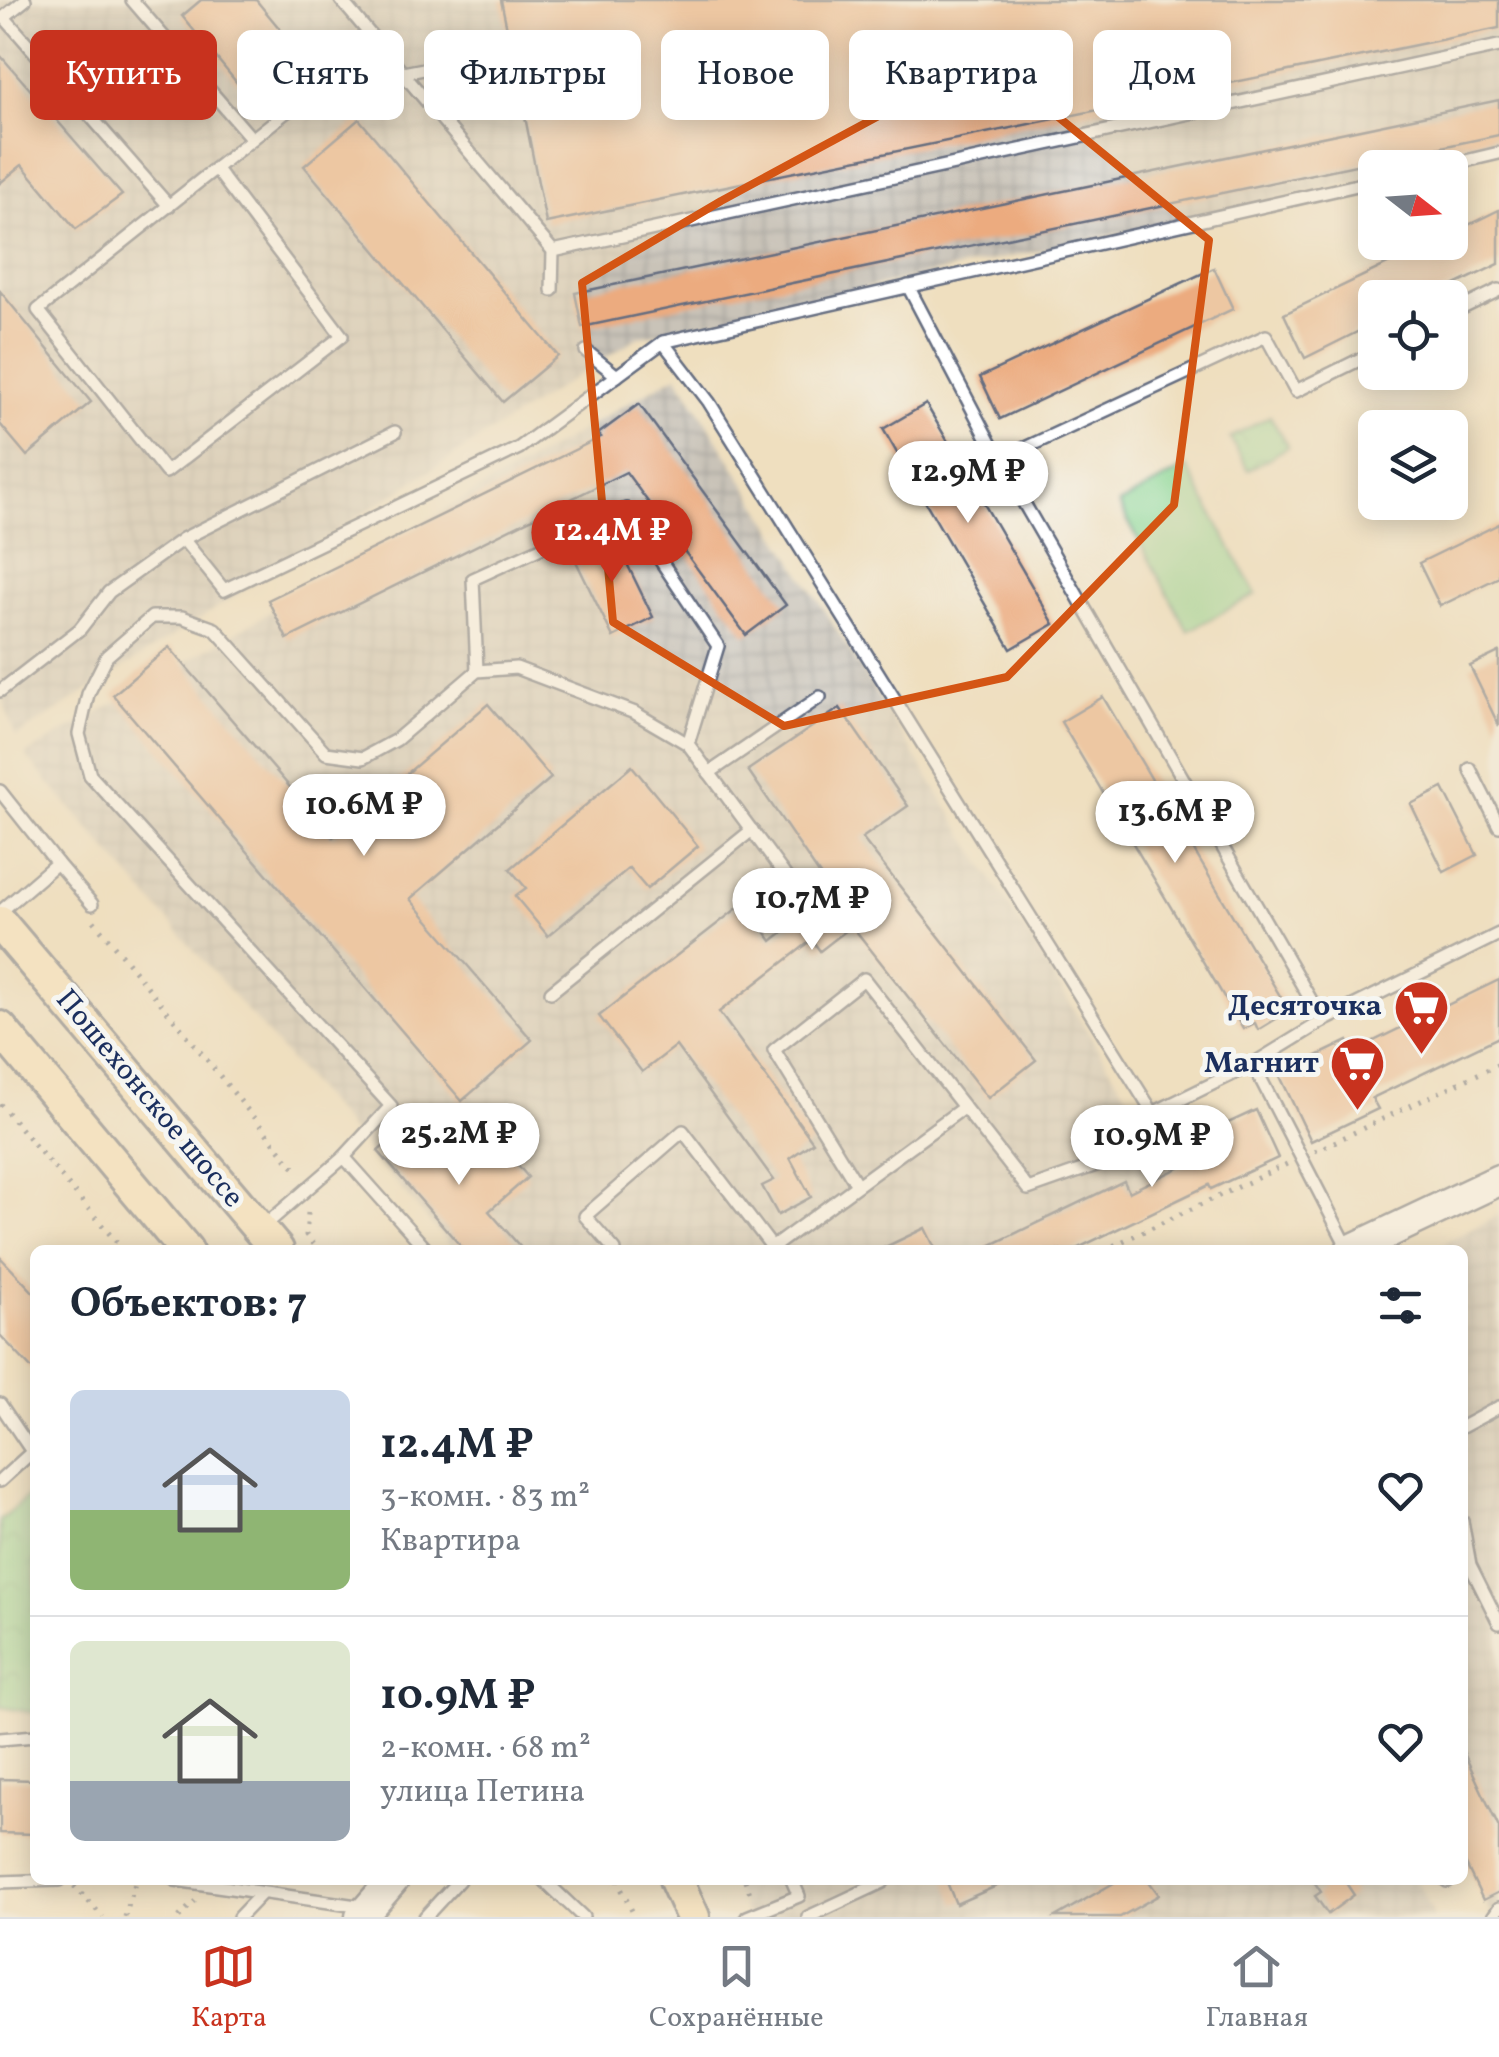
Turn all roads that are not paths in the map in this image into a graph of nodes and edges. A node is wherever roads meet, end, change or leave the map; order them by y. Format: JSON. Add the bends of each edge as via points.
{"nodes":[{"id":1,"x":25,"y":0,"type":"edge"},
{"id":2,"x":132,"y":0,"type":"edge"},
{"id":3,"x":340,"y":0,"type":"edge"},
{"id":4,"x":2,"y":15,"type":"edge"},
{"id":5,"x":366,"y":30,"type":"edge"},
{"id":6,"x":1499,"y":46,"type":"edge"},
{"id":7,"x":404,"y":74,"type":"edge"},
{"id":8,"x":277,"y":120,"type":"edge"},
{"id":9,"x":252,"y":140,"type":"junction"},
{"id":10,"x":1499,"y":153,"type":"edge"},
{"id":11,"x":1468,"y":160,"type":"edge"},
{"id":12,"x":216,"y":168,"type":"junction"},
{"id":13,"x":1358,"y":185,"type":"edge"},
{"id":14,"x":169,"y":206,"type":"junction"},
{"id":15,"x":553,"y":250,"type":"junction"},
{"id":16,"x":908,"y":286,"type":"junction"},
{"id":17,"x":552,"y":290,"type":"dead end"},
{"id":18,"x":1499,"y":290,"type":"edge"},
{"id":19,"x":1468,"y":305,"type":"edge"},
{"id":20,"x":663,"y":342,"type":"junction"},
{"id":21,"x":586,"y":350,"type":"dead end"},
{"id":22,"x":1358,"y":360,"type":"edge"},
{"id":23,"x":617,"y":376,"type":"junction"},
{"id":24,"x":394,"y":432,"type":"dead end"},
{"id":25,"x":999,"y":460,"type":"junction"},
{"id":26,"x":182,"y":539,"type":"junction"},
{"id":27,"x":477,"y":671,"type":"junction"},
{"id":28,"x":0,"y":691,"type":"edge"},
{"id":29,"x":820,"y":697,"type":"dead end"},
{"id":30,"x":688,"y":744,"type":"junction"},
{"id":31,"x":1470,"y":768,"type":"dead end"},
{"id":32,"x":709,"y":773,"type":"junction"},
{"id":33,"x":0,"y":791,"type":"edge"},
{"id":34,"x":1499,"y":826,"type":"edge"},
{"id":35,"x":752,"y":830,"type":"junction"},
{"id":36,"x":57,"y":863,"type":"junction"},
{"id":37,"x":795,"y":889,"type":"dead end"},
{"id":38,"x":90,"y":909,"type":"road end"},
{"id":39,"x":0,"y":912,"type":"edge"},
{"id":40,"x":0,"y":923,"type":"edge"},
{"id":41,"x":1499,"y":934,"type":"edge"},
{"id":42,"x":552,"y":992,"type":"dead end"},
{"id":43,"x":1323,"y":1021,"type":"junction"},
{"id":44,"x":0,"y":1028,"type":"edge"},
{"id":45,"x":1253,"y":1064,"type":"junction"},
{"id":46,"x":963,"y":1108,"type":"junction"},
{"id":47,"x":1139,"y":1150,"type":"dead end"},
{"id":48,"x":344,"y":1157,"type":"junction"},
{"id":49,"x":1499,"y":1180,"type":"edge"},
{"id":50,"x":857,"y":1185,"type":"junction"},
{"id":51,"x":257,"y":1243,"type":"edge"},
{"id":52,"x":182,"y":1245,"type":"edge"},
{"id":53,"x":423,"y":1245,"type":"edge"},
{"id":54,"x":610,"y":1245,"type":"edge"},
{"id":55,"x":768,"y":1245,"type":"edge"},
{"id":56,"x":774,"y":1245,"type":"edge"},
{"id":57,"x":1347,"y":1245,"type":"edge"},
{"id":58,"x":1361,"y":1245,"type":"edge"},
{"id":59,"x":0,"y":1404,"type":"edge"},
{"id":60,"x":1499,"y":1407,"type":"edge"},
{"id":61,"x":1468,"y":1424,"type":"edge"},
{"id":62,"x":30,"y":1448,"type":"edge"},
{"id":63,"x":30,"y":1457,"type":"edge"},
{"id":64,"x":0,"y":1481,"type":"edge"},
{"id":65,"x":1468,"y":1554,"type":"edge"},
{"id":66,"x":1499,"y":1623,"type":"edge"},
{"id":67,"x":30,"y":1736,"type":"edge"},
{"id":68,"x":0,"y":1739,"type":"edge"},
{"id":69,"x":30,"y":1881,"type":"edge"},
{"id":70,"x":0,"y":1882,"type":"edge"},
{"id":71,"x":208,"y":1885,"type":"edge"},
{"id":72,"x":388,"y":1885,"type":"edge"},
{"id":73,"x":455,"y":1885,"type":"edge"},
{"id":74,"x":549,"y":1885,"type":"edge"},
{"id":75,"x":678,"y":1885,"type":"edge"},
{"id":76,"x":794,"y":1885,"type":"edge"},
{"id":77,"x":877,"y":1885,"type":"edge"},
{"id":78,"x":262,"y":1893,"type":"junction"},
{"id":79,"x":1499,"y":1908,"type":"edge"},
{"id":80,"x":364,"y":1912,"type":"edge"},
{"id":81,"x":238,"y":1917,"type":"edge"},
{"id":82,"x":426,"y":1917,"type":"edge"},
{"id":83,"x":583,"y":1917,"type":"edge"},
{"id":84,"x":693,"y":1917,"type":"edge"},
{"id":85,"x":747,"y":1917,"type":"edge"},
{"id":86,"x":808,"y":1917,"type":"edge"},
{"id":87,"x":1493,"y":1917,"type":"edge"}],
"edges":[{"from":1,"to":4,"type":"lane"},
{"from":2,"to":9,"type":"lane"},
{"from":3,"to":5,"type":"lane"},
{"from":4,"to":14,"type":"lane"},
{"from":6,"to":15,"type":"lane"},
{"from":7,"to":15,"type":"lane"},
{"from":8,"to":9,"type":"lane"},
{"from":9,"to":12,"type":"lane"},
{"from":10,"to":11,"type":"lane"},
{"from":12,"to":14,"type":"lane"},
{"from":12,"to":14,"type":"lane","via":[[342,336],[166,472],[38,310]]},
{"from":13,"to":16,"type":"lane"},
{"from":15,"to":17,"type":"lane"},
{"from":16,"to":20,"type":"lane"},
{"from":16,"to":25,"type":"lane"},
{"from":18,"to":19,"type":"lane"},
{"from":20,"to":23,"type":"lane"},
{"from":20,"to":45,"type":"lane","via":[[720,418],[1154,1114]]},
{"from":21,"to":23,"type":"lane"},
{"from":22,"to":25,"type":"lane","via":[[1296,391],[1266,336]]},
{"from":23,"to":26,"type":"lane","via":[[519,448],[224,590]]},
{"from":24,"to":26,"type":"lane"},
{"from":25,"to":43,"type":"lane"},
{"from":26,"to":28,"type":"lane","via":[[109,592],[80,629]]},
{"from":27,"to":30,"type":"lane","via":[[516,668],[564,682],[636,712]]},
{"from":27,"to":30,"type":"lane","via":[[472,579],[626,508],[718,646]]},
{"from":27,"to":48,"type":"lane","via":[[396,740],[363,758],[326,753],[215,630],[182,616],[152,618],[107,656],[88,694],[78,734],[90,776],[391,1106]]},
{"from":29,"to":32,"type":"lane"},
{"from":30,"to":32,"type":"lane"},
{"from":31,"to":34,"type":"lane"},
{"from":32,"to":35,"type":"lane"},
{"from":33,"to":36,"type":"lane"},
{"from":35,"to":37,"type":"lane"},
{"from":35,"to":42,"type":"lane"},
{"from":36,"to":38,"type":"lane"},
{"from":36,"to":39,"type":"lane"},
{"from":40,"to":51,"type":"main road","name":"Пошехонское шоссе"},
{"from":41,"to":43,"type":"lane"},
{"from":43,"to":45,"type":"lane"},
{"from":44,"to":52,"type":"main road"},
{"from":45,"to":57,"type":"lane"},
{"from":46,"to":47,"type":"lane","via":[[1028,1188]]},
{"from":46,"to":50,"type":"lane"},
{"from":46,"to":50,"type":"lane","via":[[864,979],[774,1050]]},
{"from":48,"to":51,"type":"lane"},
{"from":48,"to":53,"type":"lane"},
{"from":49,"to":58,"type":"street"},
{"from":50,"to":56,"type":"lane"},
{"from":54,"to":55,"type":"lane","via":[[585,1216],[683,1131]]},
{"from":59,"to":62,"type":"lane"},
{"from":60,"to":61,"type":"lane"},
{"from":63,"to":64,"type":"lane"},
{"from":65,"to":66,"type":"lane"},
{"from":67,"to":68,"type":"lane"},
{"from":69,"to":70,"type":"lane"},
{"from":71,"to":78,"type":"lane"},
{"from":72,"to":80,"type":"street"},
{"from":73,"to":82,"type":"lane"},
{"from":74,"to":83,"type":"lane"},
{"from":75,"to":84,"type":"main road"},
{"from":76,"to":85,"type":"lane","via":[[799,1896]]},
{"from":77,"to":86,"type":"lane"},
{"from":78,"to":80,"type":"lane"},
{"from":78,"to":81,"type":"lane"},
{"from":79,"to":87,"type":"lane"}]}
